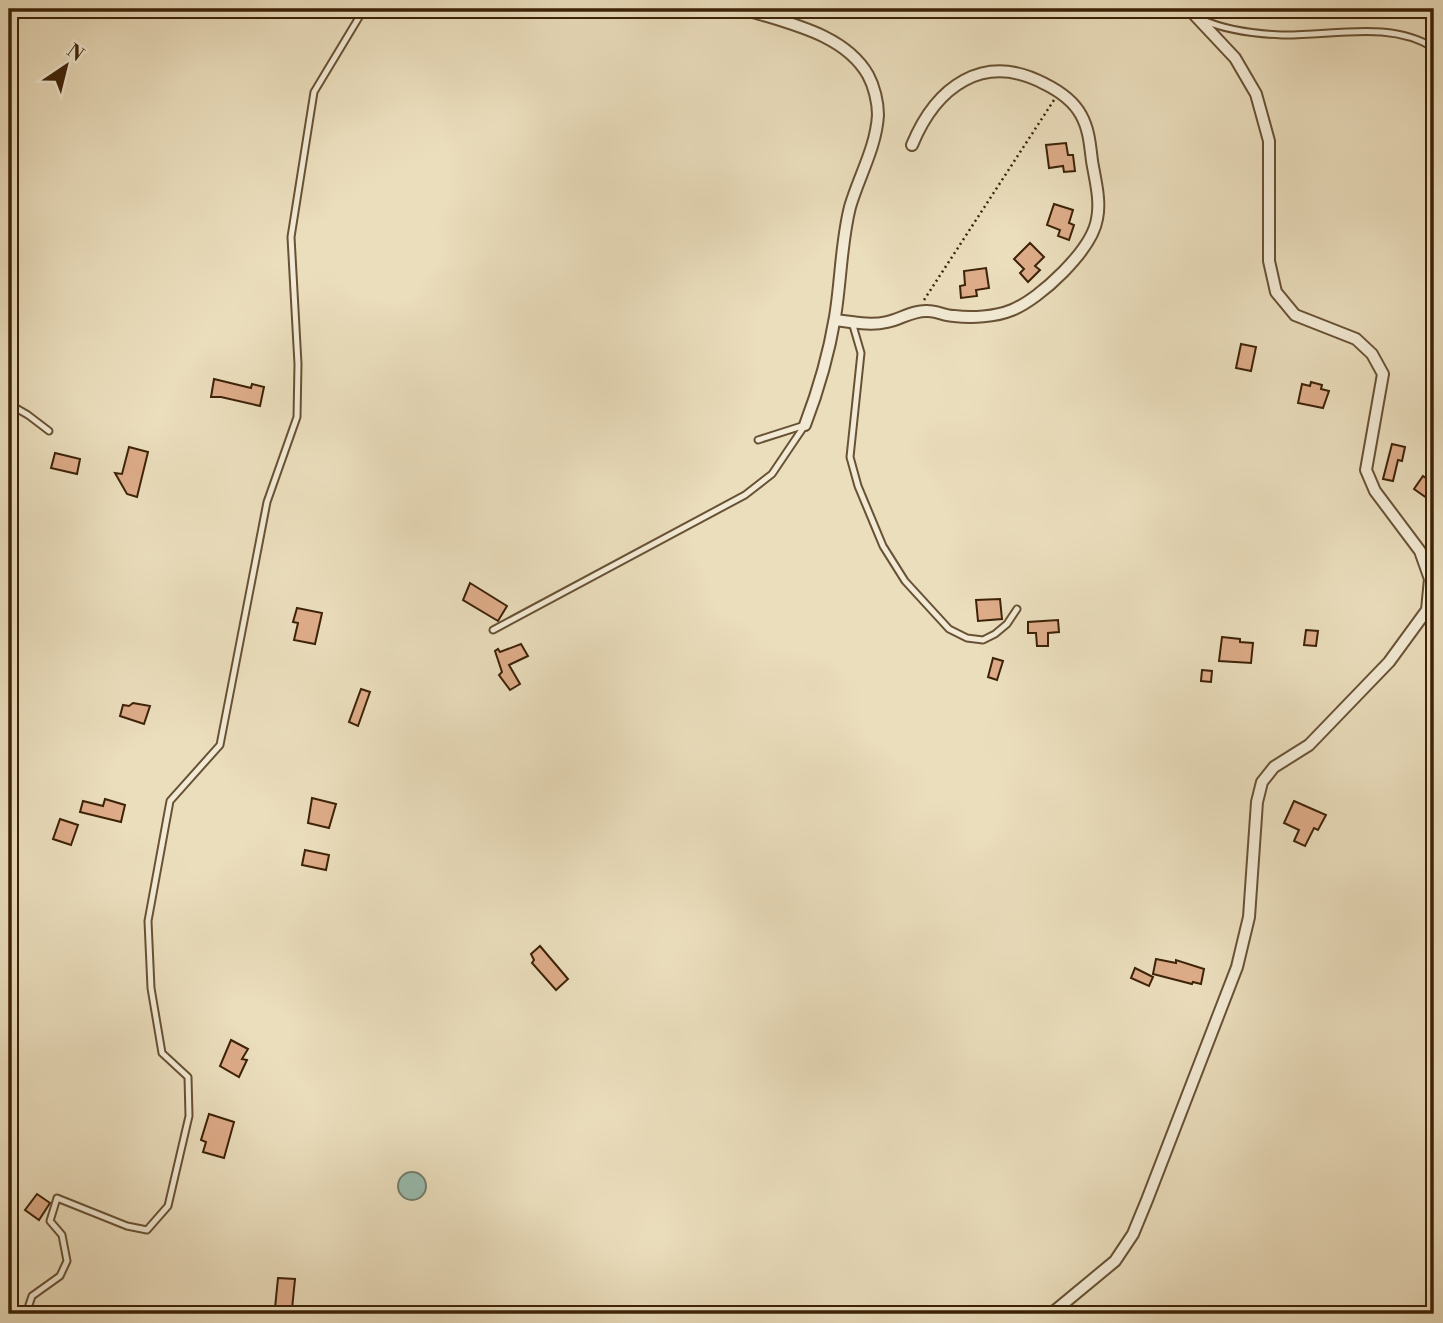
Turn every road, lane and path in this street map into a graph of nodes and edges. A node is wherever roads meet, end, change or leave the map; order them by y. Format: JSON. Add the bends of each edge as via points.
{"nodes":[{"id":1,"x":23,"y":9,"type":"edge"},
{"id":2,"x":364,"y":9,"type":"edge"},
{"id":3,"x":744,"y":9,"type":"edge"},
{"id":4,"x":1191,"y":13,"type":"edge"},
{"id":5,"x":9,"y":24,"type":"edge"},
{"id":6,"x":1434,"y":48,"type":"edge"},
{"id":7,"x":1059,"y":92,"type":"junction"},
{"id":8,"x":912,"y":145,"type":"dead end"},
{"id":9,"x":916,"y":312,"type":"junction"},
{"id":10,"x":835,"y":320,"type":"junction"},
{"id":11,"x":852,"y":322,"type":"junction"},
{"id":12,"x":9,"y":404,"type":"edge"},
{"id":13,"x":805,"y":425,"type":"junction"},
{"id":14,"x":49,"y":432,"type":"dead end"},
{"id":15,"x":758,"y":440,"type":"dead end"},
{"id":16,"x":1017,"y":609,"type":"dead end"},
{"id":17,"x":493,"y":630,"type":"dead end"},
{"id":18,"x":26,"y":1314,"type":"edge"},
{"id":19,"x":1051,"y":1314,"type":"edge"}],
"edges":[{"from":1,"to":5,"type":"lane"},
{"from":2,"to":18,"type":"lane","via":[[314,92],[291,237],[297,417],[267,502],[220,745],[170,801],[148,920],[151,988],[162,1053],[188,1077],[189,1116],[168,1206],[147,1230],[57,1198],[50,1221],[62,1235],[67,1261],[60,1276],[32,1296]]},
{"from":3,"to":10,"type":"street","via":[[840,46],[868,74],[875,92],[875,137],[850,207]]},
{"from":4,"to":6,"type":"lane","via":[[1215,25],[1279,35],[1402,33]]},
{"from":4,"to":19,"type":"street","via":[[1235,58],[1256,94],[1269,141],[1269,261],[1276,292],[1295,315],[1356,339],[1372,354],[1383,374],[1366,470],[1375,491],[1420,551],[1430,579],[1427,610],[1380,671],[1309,745],[1274,767],[1262,782],[1249,917],[1237,967],[1147,1200],[1115,1261]]},
{"from":7,"to":8,"type":"street","via":[[1018,73],[962,80],[932,106]]},
{"from":7,"to":9,"type":"path"},
{"from":7,"to":9,"type":"street","via":[[1081,114],[1089,133],[1097,200],[1092,235],[1055,279],[1011,311],[978,317]]},
{"from":9,"to":11,"type":"street","via":[[889,322]]},
{"from":10,"to":11,"type":"street"},
{"from":10,"to":13,"type":"street"},
{"from":11,"to":16,"type":"lane","via":[[861,353],[850,457],[883,547],[905,580],[949,629],[967,638],[983,640],[995,634]]},
{"from":12,"to":14,"type":"lane"},
{"from":13,"to":15,"type":"lane"},
{"from":13,"to":17,"type":"lane","via":[[772,474],[745,495]]}]}
